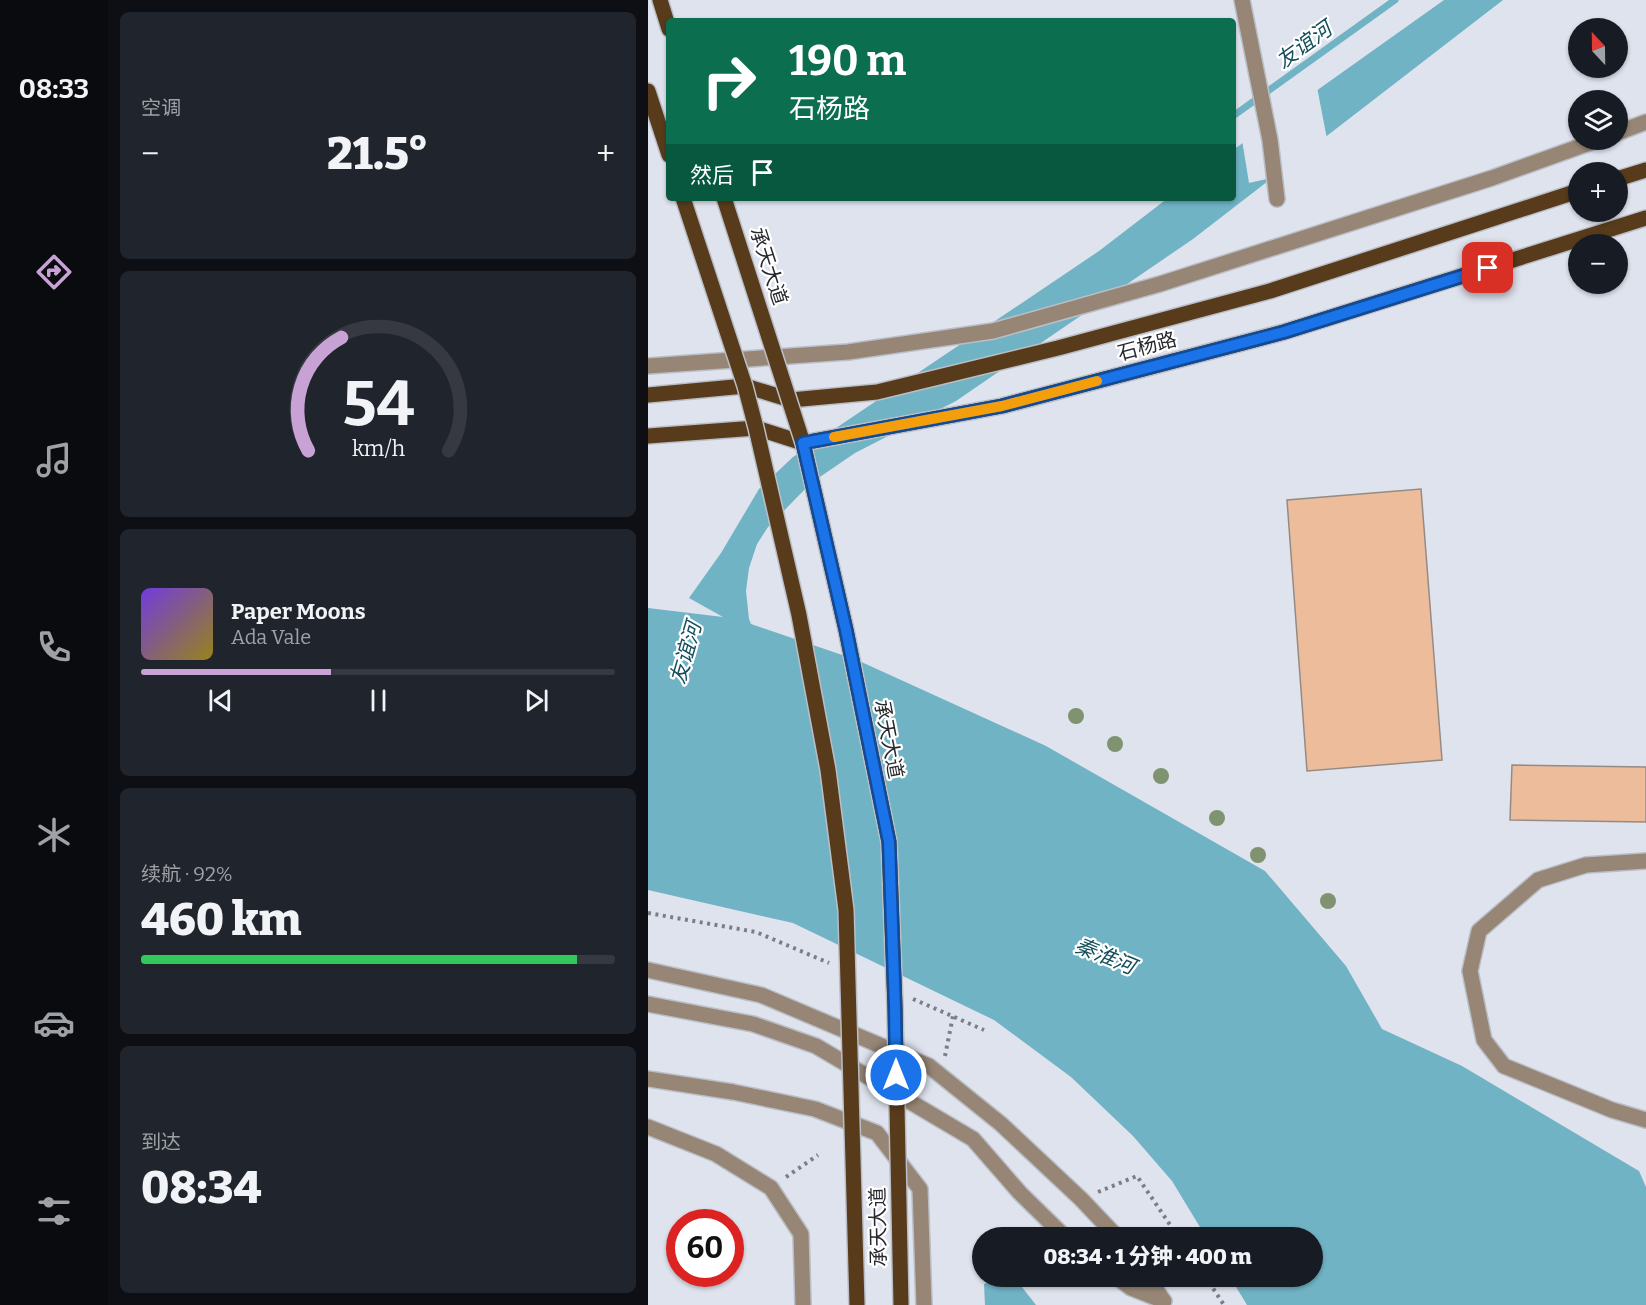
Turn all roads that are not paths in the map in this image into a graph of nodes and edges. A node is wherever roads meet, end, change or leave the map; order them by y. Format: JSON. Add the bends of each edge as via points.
{"nodes":[{"id":1,"x":660,"y":0,"type":"edge"},
{"id":2,"x":1242,"y":0,"type":"edge"},
{"id":3,"x":666,"y":19,"type":"edge"},
{"id":4,"x":648,"y":91,"type":"edge"},
{"id":5,"x":1646,"y":122,"type":"edge"},
{"id":6,"x":1628,"y":128,"type":"edge"},
{"id":7,"x":666,"y":146,"type":"edge"},
{"id":8,"x":1570,"y":150,"type":"edge"},
{"id":9,"x":1646,"y":170,"type":"edge"},
{"id":10,"x":1628,"y":176,"type":"edge"},
{"id":11,"x":1568,"y":194,"type":"edge"},
{"id":12,"x":1277,"y":199,"type":"dead end"},
{"id":13,"x":684,"y":201,"type":"edge"},
{"id":14,"x":725,"y":201,"type":"edge"},
{"id":15,"x":1646,"y":218,"type":"edge"},
{"id":16,"x":648,"y":366,"type":"edge"},
{"id":17,"x":745,"y":386,"type":"junction"},
{"id":18,"x":648,"y":395,"type":"edge"},
{"id":19,"x":791,"y":400,"type":"junction"},
{"id":20,"x":756,"y":428,"type":"junction"},
{"id":21,"x":648,"y":436,"type":"edge"},
{"id":22,"x":803,"y":443,"type":"junction"},
{"id":23,"x":1646,"y":861,"type":"edge"},
{"id":24,"x":648,"y":970,"type":"edge"},
{"id":25,"x":648,"y":1004,"type":"edge"},
{"id":26,"x":648,"y":1079,"type":"edge"},
{"id":27,"x":1646,"y":1120,"type":"edge"},
{"id":28,"x":648,"y":1127,"type":"edge"},
{"id":29,"x":1055,"y":1227,"type":"edge"},
{"id":30,"x":1108,"y":1227,"type":"edge"},
{"id":31,"x":1130,"y":1287,"type":"edge"},
{"id":32,"x":1154,"y":1287,"type":"edge"},
{"id":33,"x":1165,"y":1303,"type":"edge"},
{"id":34,"x":803,"y":1305,"type":"edge"},
{"id":35,"x":857,"y":1305,"type":"edge"},
{"id":36,"x":901,"y":1305,"type":"edge"},
{"id":37,"x":924,"y":1305,"type":"edge"}],
"edges":[{"from":1,"to":3,"type":"main road"},
{"from":2,"to":12,"type":"street","via":[[1270,140]]},
{"from":4,"to":7,"type":"main road"},
{"from":5,"to":6,"type":"street"},
{"from":8,"to":16,"type":"street","via":[[1171,280],[993,331],[848,352]]},
{"from":9,"to":10,"type":"main road"},
{"from":11,"to":19,"type":"main road","name":"石杨路","via":[[1270,291],[1058,348],[877,392]]},
{"from":13,"to":17,"type":"main road","name":"承天大道","bridge":true},
{"from":14,"to":19,"type":"main road","name":"承天大道","bridge":true},
{"from":15,"to":22,"type":"main road","name":"石杨路","via":[[1284,332],[1002,406]]},
{"from":17,"to":18,"type":"main road","name":"石杨路"},
{"from":17,"to":19,"type":"main road","name":"石杨路"},
{"from":17,"to":20,"type":"main road","name":"承天大道","bridge":true},
{"from":19,"to":22,"type":"main road","name":"承天大道","bridge":true},
{"from":20,"to":21,"type":"main road","name":"石杨路"},
{"from":20,"to":22,"type":"main road","name":"石杨路"},
{"from":20,"to":35,"type":"main road","name":"承天大道","bridge":true,"via":[[799,615],[828,770],[846,910]]},
{"from":22,"to":36,"type":"main road","name":"承天大道","bridge":true,"via":[[889,842]]},
{"from":23,"to":27,"type":"street","via":[[1586,865],[1538,880],[1479,931],[1470,971],[1484,1040],[1504,1066]]},
{"from":24,"to":30,"type":"street","via":[[761,994],[928,1066],[1001,1124]]},
{"from":25,"to":29,"type":"street","via":[[753,1024],[816,1046],[973,1139]]},
{"from":26,"to":37,"type":"street","via":[[815,1109],[877,1133],[920,1189]]},
{"from":28,"to":34,"type":"street","via":[[716,1154],[771,1188],[801,1234]]},
{"from":31,"to":33,"type":"street"},
{"from":32,"to":33,"type":"street"}]}
